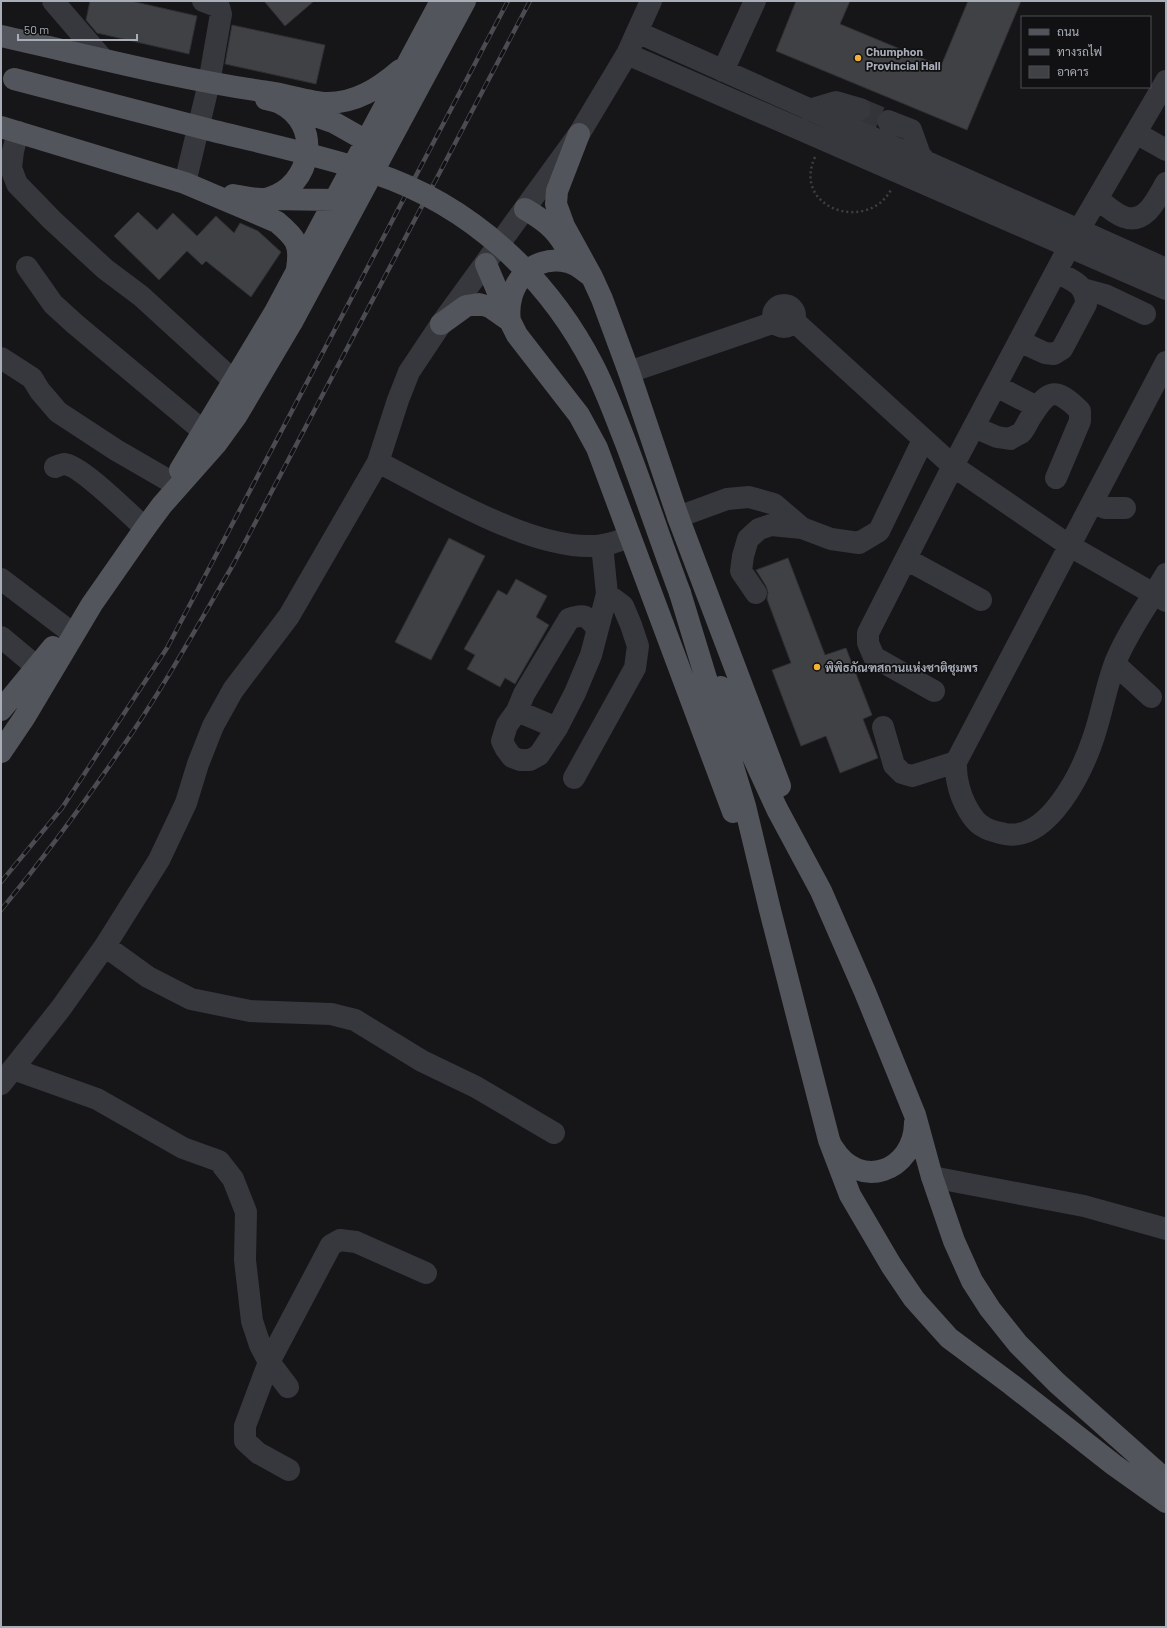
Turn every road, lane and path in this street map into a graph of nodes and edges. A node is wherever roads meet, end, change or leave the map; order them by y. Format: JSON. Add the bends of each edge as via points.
{"nodes":[{"id":1,"x":53,"y":1,"type":"edge"},
{"id":2,"x":203,"y":1,"type":"edge"},
{"id":3,"x":441,"y":1,"type":"edge"},
{"id":4,"x":464,"y":1,"type":"edge"},
{"id":5,"x":651,"y":1,"type":"edge"},
{"id":6,"x":754,"y":1,"type":"edge"},
{"id":7,"x":637,"y":32,"type":"junction"},
{"id":8,"x":1,"y":36,"type":"edge"},
{"id":9,"x":627,"y":54,"type":"junction"},
{"id":10,"x":102,"y":58,"type":"junction"},
{"id":11,"x":408,"y":63,"type":"junction"},
{"id":12,"x":723,"y":71,"type":"junction"},
{"id":13,"x":8,"y":78,"type":"edge"},
{"id":14,"x":1166,"y":81,"type":"edge"},
{"id":15,"x":209,"y":83,"type":"junction"},
{"id":16,"x":280,"y":103,"type":"junction"},
{"id":17,"x":860,"y":109,"type":"tunnel mouth"},
{"id":18,"x":809,"y":110,"type":"junction"},
{"id":19,"x":888,"y":121,"type":"tunnel mouth"},
{"id":20,"x":9,"y":130,"type":"edge"},
{"id":21,"x":1136,"y":133,"type":"junction"},
{"id":22,"x":580,"y":134,"type":"junction"},
{"id":23,"x":823,"y":140,"type":"junction"},
{"id":24,"x":376,"y":145,"type":"junction"},
{"id":25,"x":1166,"y":150,"type":"edge"},
{"id":26,"x":915,"y":173,"type":"junction"},
{"id":27,"x":185,"y":183,"type":"junction"},
{"id":28,"x":1166,"y":183,"type":"edge"},
{"id":29,"x":268,"y":199,"type":"junction"},
{"id":30,"x":1098,"y":199,"type":"junction"},
{"id":31,"x":344,"y":203,"type":"junction"},
{"id":32,"x":525,"y":210,"type":"junction"},
{"id":33,"x":1074,"y":239,"type":"junction"},
{"id":34,"x":486,"y":264,"type":"junction"},
{"id":35,"x":574,"y":264,"type":"junction"},
{"id":36,"x":27,"y":267,"type":"dead end"},
{"id":37,"x":1166,"y":269,"type":"edge"},
{"id":38,"x":296,"y":272,"type":"junction"},
{"id":39,"x":1056,"y":272,"type":"junction"},
{"id":40,"x":592,"y":277,"type":"junction"},
{"id":41,"x":1083,"y":289,"type":"junction"},
{"id":42,"x":1166,"y":289,"type":"edge"},
{"id":43,"x":1145,"y":314,"type":"dead end"},
{"id":44,"x":509,"y":315,"type":"junction"},
{"id":45,"x":441,"y":324,"type":"junction"},
{"id":46,"x":1019,"y":341,"type":"junction"},
{"id":47,"x":1,"y":358,"type":"edge"},
{"id":48,"x":1166,"y":362,"type":"edge"},
{"id":49,"x":629,"y":372,"type":"junction"},
{"id":50,"x":234,"y":381,"type":"junction"},
{"id":51,"x":996,"y":386,"type":"junction"},
{"id":52,"x":1037,"y":407,"type":"junction"},
{"id":53,"x":974,"y":427,"type":"junction"},
{"id":54,"x":203,"y":431,"type":"junction"},
{"id":55,"x":923,"y":440,"type":"junction"},
{"id":56,"x":378,"y":462,"type":"junction"},
{"id":57,"x":953,"y":466,"type":"junction"},
{"id":58,"x":55,"y":467,"type":"dead end"},
{"id":59,"x":1056,"y":478,"type":"dead end"},
{"id":60,"x":173,"y":483,"type":"junction"},
{"id":61,"x":1093,"y":502,"type":"junction"},
{"id":62,"x":162,"y":505,"type":"junction"},
{"id":63,"x":1125,"y":508,"type":"dead end"},
{"id":64,"x":678,"y":517,"type":"junction"},
{"id":65,"x":145,"y":528,"type":"junction"},
{"id":66,"x":802,"y":528,"type":"junction"},
{"id":67,"x":629,"y":538,"type":"junction"},
{"id":68,"x":602,"y":545,"type":"junction"},
{"id":69,"x":1070,"y":546,"type":"junction"},
{"id":70,"x":906,"y":559,"type":"junction"},
{"id":71,"x":1166,"y":574,"type":"edge"},
{"id":72,"x":1,"y":579,"type":"edge"},
{"id":73,"x":680,"y":592,"type":"junction"},
{"id":74,"x":756,"y":593,"type":"dead end"},
{"id":75,"x":607,"y":594,"type":"junction"},
{"id":76,"x":1160,"y":597,"type":"edge"},
{"id":77,"x":981,"y":600,"type":"dead end"},
{"id":78,"x":92,"y":604,"type":"junction"},
{"id":79,"x":597,"y":628,"type":"junction"},
{"id":80,"x":68,"y":630,"type":"junction"},
{"id":81,"x":1,"y":637,"type":"edge"},
{"id":82,"x":1115,"y":664,"type":"junction"},
{"id":83,"x":37,"y":667,"type":"junction"},
{"id":84,"x":934,"y":691,"type":"dead end"},
{"id":85,"x":1151,"y":697,"type":"dead end"},
{"id":86,"x":1,"y":710,"type":"edge"},
{"id":87,"x":517,"y":711,"type":"junction"},
{"id":88,"x":883,"y":727,"type":"dead end"},
{"id":89,"x":557,"y":728,"type":"junction"},
{"id":90,"x":1,"y":752,"type":"edge"},
{"id":91,"x":956,"y":762,"type":"junction"},
{"id":92,"x":574,"y":778,"type":"dead end"},
{"id":93,"x":821,"y":891,"type":"junction"},
{"id":94,"x":770,"y":910,"type":"junction"},
{"id":95,"x":105,"y":946,"type":"junction"},
{"id":96,"x":7,"y":1077,"type":"edge"},
{"id":97,"x":915,"y":1115,"type":"junction"},
{"id":98,"x":554,"y":1133,"type":"dead end"},
{"id":99,"x":828,"y":1140,"type":"junction"},
{"id":100,"x":932,"y":1177,"type":"junction"},
{"id":101,"x":1166,"y":1229,"type":"edge"},
{"id":102,"x":426,"y":1272,"type":"dead end"},
{"id":103,"x":269,"y":1362,"type":"junction"},
{"id":104,"x":288,"y":1387,"type":"dead end"},
{"id":105,"x":289,"y":1470,"type":"dead end"},
{"id":106,"x":1166,"y":1480,"type":"edge"},
{"id":107,"x":1166,"y":1502,"type":"edge"}],
"edges":[{"from":1,"to":10,"type":"street"},
{"from":2,"to":15,"type":"street","via":[[219,7],[221,14]]},
{"from":3,"to":11,"type":"main road"},
{"from":4,"to":24,"type":"main road"},
{"from":5,"to":7,"type":"street"},
{"from":6,"to":12,"type":"street"},
{"from":7,"to":9,"type":"street"},
{"from":7,"to":12,"type":"street"},
{"from":8,"to":10,"type":"main road"},
{"from":9,"to":22,"type":"street"},
{"from":9,"to":23,"type":"street"},
{"from":10,"to":15,"type":"main road"},
{"from":11,"to":15,"type":"main road","via":[[372,92],[356,98],[327,103]]},
{"from":11,"to":24,"type":"main road"},
{"from":12,"to":18,"type":"street"},
{"from":13,"to":73,"type":"main road","bridge":true,"via":[[283,147],[376,174],[452,210],[485,232],[511,254],[545,294],[571,328],[593,365],[631,458]]},
{"from":14,"to":21,"type":"street"},
{"from":15,"to":16,"type":"main road"},
{"from":15,"to":27,"type":"street"},
{"from":16,"to":24,"type":"main road","via":[[333,122]]},
{"from":16,"to":29,"type":"main road","via":[[301,123],[307,136],[308,151],[305,165],[297,180],[284,192]]},
{"from":17,"to":18,"type":"street","via":[[836,102]]},
{"from":18,"to":26,"type":"street"},
{"from":19,"to":26,"type":"street","via":[[911,130],[920,155]]},
{"from":20,"to":27,"type":"main road"},
{"from":20,"to":50,"type":"street","via":[[13,151],[11,168],[18,184],[105,269],[141,296]]},
{"from":21,"to":25,"type":"street"},
{"from":21,"to":30,"type":"street"},
{"from":22,"to":32,"type":"street"},
{"from":22,"to":40,"type":"main road","via":[[557,191],[556,204],[564,226]]},
{"from":23,"to":26,"type":"street"},
{"from":23,"to":26,"type":"path","via":[[810,174],[813,188],[820,200],[835,211],[856,212],[875,206]]},
{"from":24,"to":31,"type":"main road"},
{"from":26,"to":33,"type":"street"},
{"from":27,"to":29,"type":"main road","via":[[229,194]]},
{"from":27,"to":38,"type":"main road","via":[[277,222],[290,232],[300,253]]},
{"from":28,"to":30,"type":"street","via":[[1150,210],[1139,217],[1124,217]]},
{"from":29,"to":31,"type":"main road"},
{"from":30,"to":33,"type":"street"},
{"from":31,"to":38,"type":"main road"},
{"from":31,"to":62,"type":"main road","via":[[292,322],[237,415],[216,444]]},
{"from":32,"to":34,"type":"street"},
{"from":32,"to":35,"type":"main road","via":[[552,227]]},
{"from":33,"to":37,"type":"street"},
{"from":33,"to":39,"type":"street"},
{"from":33,"to":42,"type":"street"},
{"from":34,"to":44,"type":"main road"},
{"from":34,"to":45,"type":"street"},
{"from":35,"to":40,"type":"main road"},
{"from":35,"to":44,"type":"main road","via":[[558,261],[542,263],[528,270],[518,279],[512,290]]},
{"from":36,"to":54,"type":"street","via":[[53,304]]},
{"from":38,"to":50,"type":"main road"},
{"from":39,"to":41,"type":"street","via":[[1080,284]]},
{"from":39,"to":46,"type":"street"},
{"from":40,"to":49,"type":"main road"},
{"from":41,"to":43,"type":"street","via":[[1105,295]]},
{"from":41,"to":46,"type":"street","via":[[1086,304],[1062,349],[1054,354],[1045,353]]},
{"from":44,"to":45,"type":"main road","via":[[479,304],[466,306]]},
{"from":44,"to":67,"type":"main road","via":[[517,335],[579,415],[597,448]]},
{"from":45,"to":56,"type":"street","via":[[410,372]]},
{"from":46,"to":51,"type":"street"},
{"from":47,"to":60,"type":"street","via":[[32,378],[58,412]]},
{"from":48,"to":61,"type":"street"},
{"from":49,"to":55,"type":"street","via":[[785,321]]},
{"from":49,"to":64,"type":"main road"},
{"from":50,"to":54,"type":"main road"},
{"from":51,"to":52,"type":"street"},
{"from":51,"to":53,"type":"street"},
{"from":52,"to":53,"type":"street","via":[[1022,432],[1010,439],[997,437]]},
{"from":52,"to":59,"type":"street","via":[[1042,399],[1051,394],[1070,401],[1080,411],[1080,421]]},
{"from":53,"to":57,"type":"street"},
{"from":54,"to":60,"type":"main road"},
{"from":55,"to":57,"type":"street"},
{"from":55,"to":66,"type":"street","via":[[879,531],[859,543],[831,539]]},
{"from":56,"to":68,"type":"street","via":[[501,524],[537,538],[571,545]]},
{"from":56,"to":95,"type":"street","via":[[289,616],[233,690],[213,726],[174,830],[159,860]]},
{"from":57,"to":69,"type":"street"},
{"from":57,"to":70,"type":"street"},
{"from":58,"to":65,"type":"street","via":[[64,464],[75,468],[96,482],[110,498]]},
{"from":60,"to":62,"type":"main road"},
{"from":61,"to":63,"type":"street","via":[[1105,508]]},
{"from":61,"to":69,"type":"street"},
{"from":62,"to":65,"type":"main road"},
{"from":64,"to":66,"type":"street","via":[[727,499],[749,497],[774,504]]},
{"from":64,"to":93,"type":"main road"},
{"from":65,"to":78,"type":"main road"},
{"from":66,"to":74,"type":"street","via":[[772,525],[759,529],[748,539],[742,571]]},
{"from":67,"to":68,"type":"street"},
{"from":67,"to":94,"type":"main road"},
{"from":68,"to":75,"type":"street"},
{"from":69,"to":76,"type":"street"},
{"from":69,"to":91,"type":"street"},
{"from":70,"to":77,"type":"street"},
{"from":70,"to":84,"type":"street","via":[[868,633],[868,644],[874,657]]},
{"from":71,"to":76,"type":"street"},
{"from":72,"to":80,"type":"street"},
{"from":73,"to":93,"type":"main road","via":[[770,795]]},
{"from":73,"to":94,"type":"main road","via":[[745,806]]},
{"from":75,"to":79,"type":"street"},
{"from":75,"to":92,"type":"street","via":[[623,606],[631,625],[638,646],[635,668]]},
{"from":76,"to":82,"type":"street","via":[[1134,625]]},
{"from":78,"to":80,"type":"main road"},
{"from":78,"to":90,"type":"main road"},
{"from":79,"to":87,"type":"street","via":[[588,617],[578,615],[569,619],[524,694]]},
{"from":79,"to":89,"type":"street","via":[[591,655]]},
{"from":80,"to":83,"type":"main road"},
{"from":81,"to":83,"type":"street"},
{"from":82,"to":85,"type":"street"},
{"from":82,"to":91,"type":"street","via":[[1094,737],[1074,783],[1046,820],[1029,832],[1011,835],[995,832],[976,821],[965,806],[958,784]]},
{"from":83,"to":86,"type":"main road"},
{"from":87,"to":89,"type":"street"},
{"from":87,"to":89,"type":"street","via":[[507,725],[502,741],[512,757],[530,760],[539,755]]},
{"from":88,"to":91,"type":"street","via":[[894,765],[902,773],[912,776]]},
{"from":93,"to":97,"type":"main road"},
{"from":94,"to":99,"type":"main road"},
{"from":95,"to":96,"type":"street"},
{"from":95,"to":98,"type":"street","via":[[148,977],[190,999],[250,1011],[331,1014],[355,1020],[422,1061],[476,1087]]},
{"from":96,"to":103,"type":"street","via":[[97,1099],[183,1148],[219,1161],[233,1179],[246,1212],[245,1260],[252,1321]]},
{"from":97,"to":99,"type":"main road","via":[[913,1142],[907,1154],[897,1164],[885,1170],[858,1170],[846,1164]]},
{"from":97,"to":100,"type":"main road"},
{"from":99,"to":107,"type":"main road","via":[[850,1195],[891,1265],[931,1320],[949,1338]]},
{"from":100,"to":101,"type":"street","via":[[1084,1206]]},
{"from":100,"to":106,"type":"main road","via":[[954,1241],[972,1281],[990,1310],[1018,1344],[1057,1383]]},
{"from":102,"to":103,"type":"street","via":[[356,1242],[340,1240],[330,1245]]},
{"from":103,"to":104,"type":"street"},
{"from":103,"to":105,"type":"street","via":[[245,1426],[245,1441],[258,1453]]}]}
